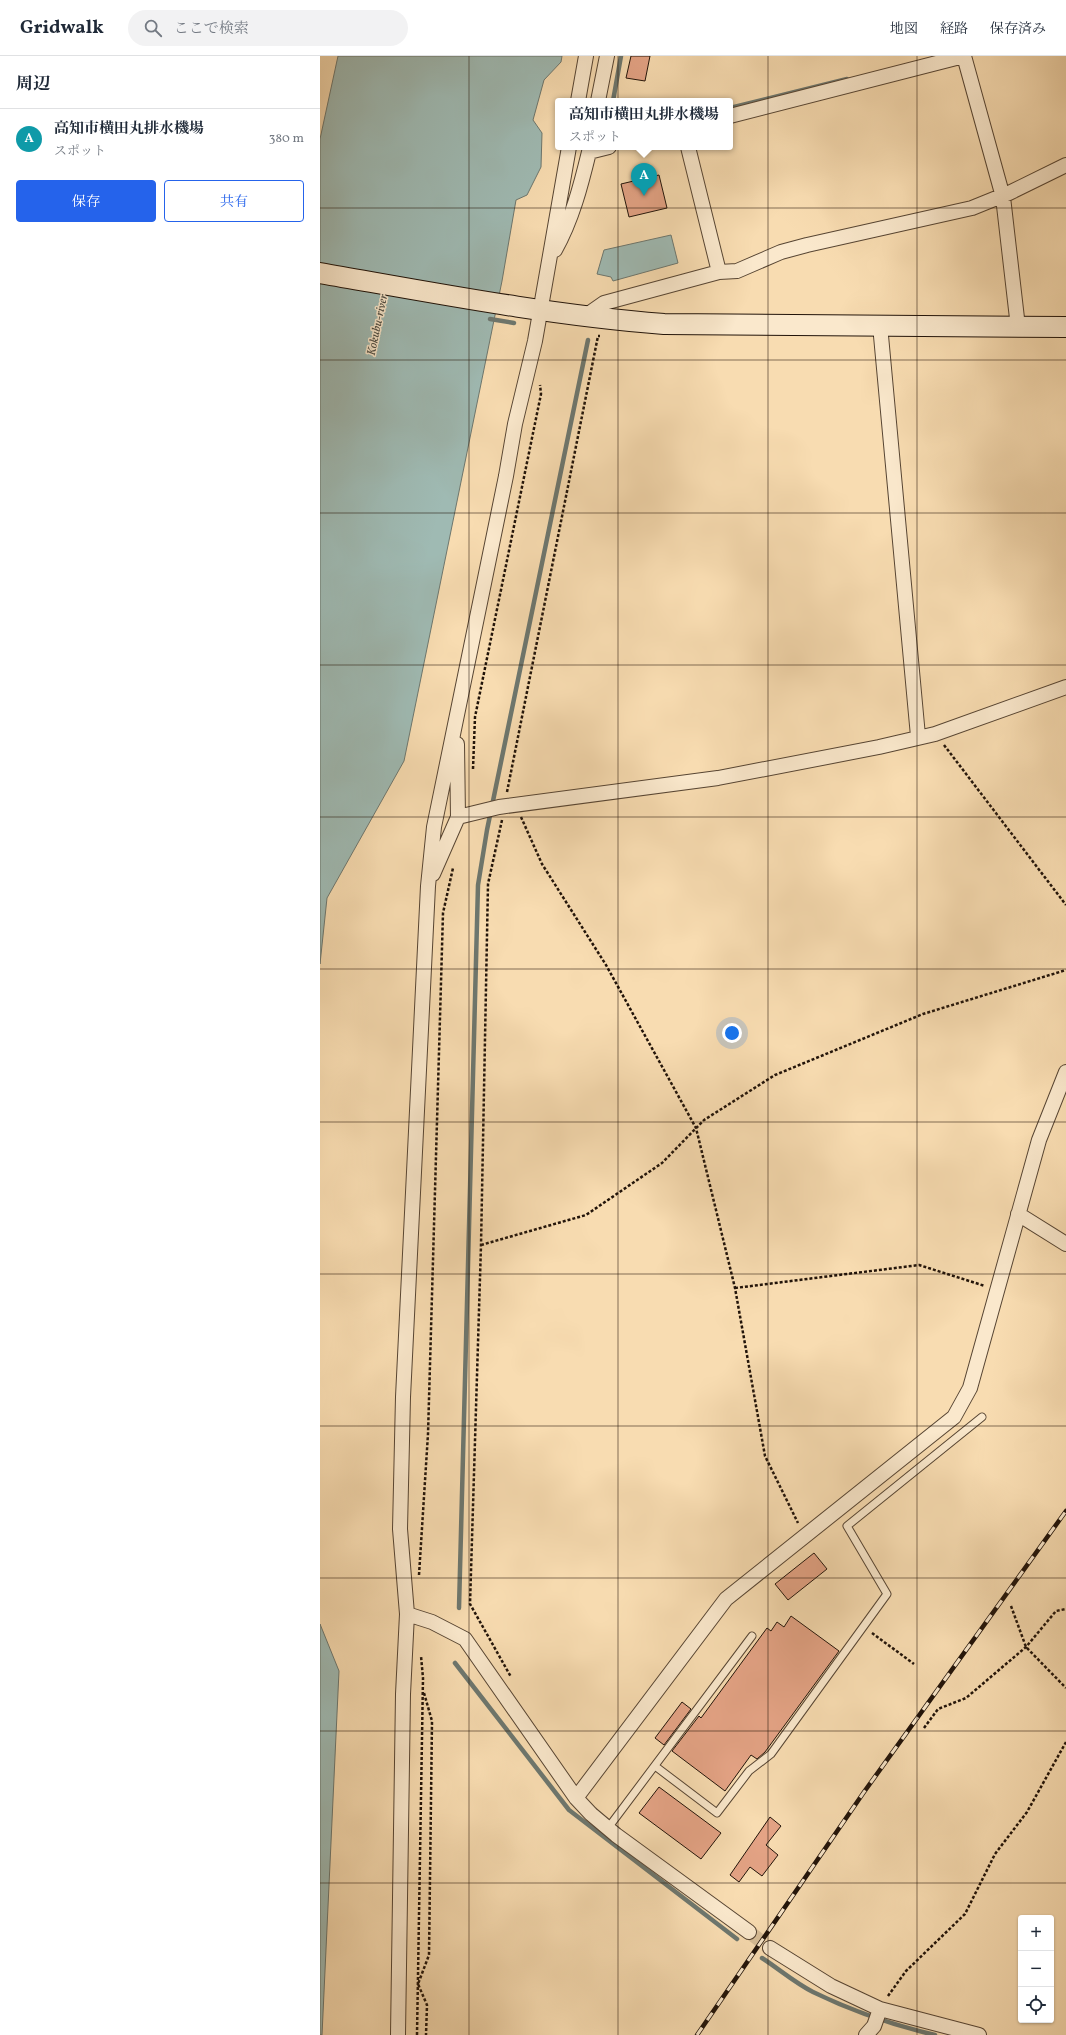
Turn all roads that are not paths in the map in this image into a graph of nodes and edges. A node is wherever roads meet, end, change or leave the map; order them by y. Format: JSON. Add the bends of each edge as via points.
{"nodes":[{"id":1,"x":586,"y":56,"type":"edge"},
{"id":2,"x":607,"y":56,"type":"edge"},
{"id":3,"x":579,"y":98,"type":"edge"},
{"id":4,"x":599,"y":98,"type":"edge"},
{"id":5,"x":733,"y":115,"type":"edge"},
{"id":6,"x":568,"y":150,"type":"edge"},
{"id":7,"x":589,"y":150,"type":"edge"},
{"id":8,"x":689,"y":150,"type":"edge"},
{"id":9,"x":1066,"y":165,"type":"edge"},
{"id":10,"x":1002,"y":196,"type":"junction"},
{"id":11,"x":548,"y":262,"type":"junction"},
{"id":12,"x":719,"y":272,"type":"junction"},
{"id":13,"x":320,"y":274,"type":"edge"},
{"id":14,"x":533,"y":310,"type":"junction"},
{"id":15,"x":584,"y":317,"type":"junction"},
{"id":16,"x":880,"y":325,"type":"junction"},
{"id":17,"x":1018,"y":327,"type":"junction"},
{"id":18,"x":1066,"y":327,"type":"edge"},
{"id":19,"x":1066,"y":687,"type":"edge"},
{"id":20,"x":457,"y":717,"type":"junction"},
{"id":21,"x":918,"y":736,"type":"junction"},
{"id":22,"x":458,"y":817,"type":"junction"},
{"id":23,"x":428,"y":886,"type":"junction"},
{"id":24,"x":1066,"y":1072,"type":"edge"},
{"id":25,"x":1018,"y":1214,"type":"junction"},
{"id":26,"x":1066,"y":1244,"type":"edge"},
{"id":27,"x":982,"y":1418,"type":"dead end"},
{"id":28,"x":408,"y":1614,"type":"junction"},
{"id":29,"x":752,"y":1636,"type":"dead end"},
{"id":30,"x":655,"y":1766,"type":"junction"},
{"id":31,"x":576,"y":1798,"type":"junction"},
{"id":32,"x":608,"y":1828,"type":"junction"},
{"id":33,"x":749,"y":1932,"type":"tunnel mouth"},
{"id":34,"x":770,"y":1948,"type":"tunnel mouth"},
{"id":35,"x":874,"y":2021,"type":"edge"},
{"id":36,"x":398,"y":2035,"type":"edge"},
{"id":37,"x":979,"y":2035,"type":"edge"}],
"edges":[{"from":1,"to":3,"type":"street"},
{"from":2,"to":4,"type":"street"},
{"from":5,"to":10,"type":"street","via":[[964,56]]},
{"from":6,"to":11,"type":"street"},
{"from":7,"to":11,"type":"street","via":[[580,186],[560,241]]},
{"from":8,"to":12,"type":"street"},
{"from":9,"to":10,"type":"street"},
{"from":10,"to":12,"type":"street","via":[[956,212],[781,252],[737,271]]},
{"from":10,"to":17,"type":"street"},
{"from":11,"to":14,"type":"street"},
{"from":12,"to":15,"type":"street","via":[[604,303]]},
{"from":13,"to":14,"type":"street"},
{"from":14,"to":15,"type":"street"},
{"from":14,"to":20,"type":"street"},
{"from":15,"to":16,"type":"street","via":[[664,324]]},
{"from":16,"to":17,"type":"street"},
{"from":16,"to":21,"type":"street"},
{"from":17,"to":18,"type":"street"},
{"from":19,"to":21,"type":"street","via":[[935,734]]},
{"from":20,"to":22,"type":"street"},
{"from":20,"to":23,"type":"street","via":[[434,827]]},
{"from":21,"to":22,"type":"street","via":[[879,747],[718,778],[506,806]]},
{"from":22,"to":23,"type":"street"},
{"from":23,"to":28,"type":"street","via":[[403,1397],[400,1529]]},
{"from":24,"to":25,"type":"street","via":[[1039,1140]]},
{"from":25,"to":26,"type":"street"},
{"from":25,"to":31,"type":"street","via":[[970,1388],[954,1417],[726,1598]]},
{"from":27,"to":30,"type":"lane","via":[[848,1526],[887,1594],[771,1754],[749,1771],[717,1813]]},
{"from":28,"to":31,"type":"street","via":[[465,1638]]},
{"from":28,"to":36,"type":"street","via":[[403,1694]]},
{"from":29,"to":30,"type":"lane"},
{"from":30,"to":32,"type":"lane"},
{"from":31,"to":32,"type":"street"},
{"from":32,"to":33,"type":"street"},
{"from":34,"to":35,"type":"street","via":[[831,1986]]},
{"from":35,"to":37,"type":"street"}]}
